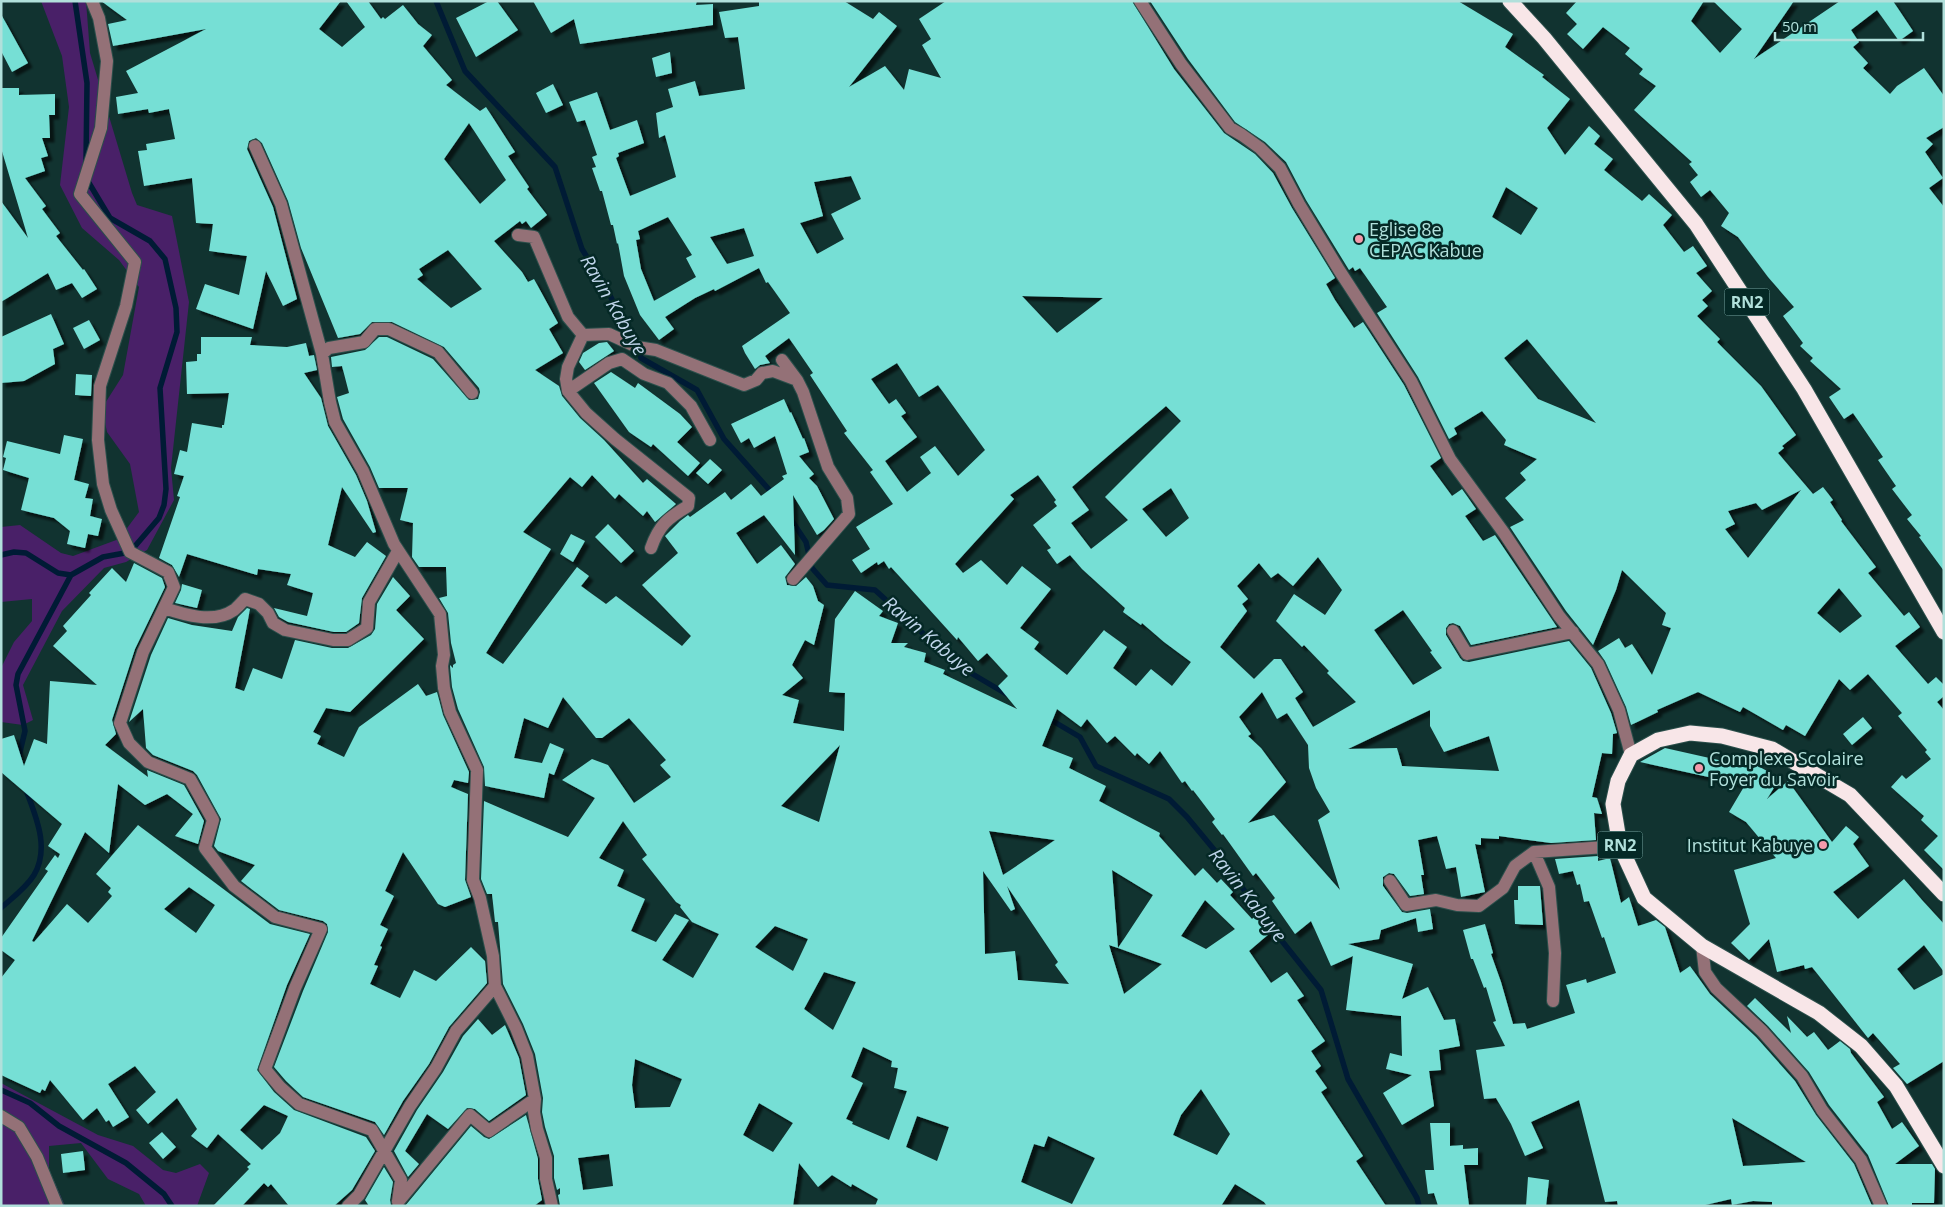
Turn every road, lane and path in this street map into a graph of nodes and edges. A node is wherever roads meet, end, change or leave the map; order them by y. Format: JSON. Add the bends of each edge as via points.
{"nodes":[{"id":1,"x":92,"y":1,"type":"edge"},
{"id":2,"x":1140,"y":1,"type":"edge"},
{"id":3,"x":1510,"y":1,"type":"edge"},
{"id":4,"x":255,"y":146,"type":"dead end"},
{"id":5,"x":518,"y":235,"type":"dead end"},
{"id":6,"x":583,"y":335,"type":"junction"},
{"id":7,"x":322,"y":354,"type":"junction"},
{"id":8,"x":782,"y":360,"type":"dead end"},
{"id":9,"x":797,"y":380,"type":"junction"},
{"id":10,"x":568,"y":392,"type":"junction"},
{"id":11,"x":472,"y":393,"type":"dead end"},
{"id":12,"x":710,"y":440,"type":"dead end"},
{"id":13,"x":651,"y":548,"type":"dead end"},
{"id":14,"x":398,"y":550,"type":"junction"},
{"id":15,"x":794,"y":579,"type":"dead end"},
{"id":16,"x":164,"y":608,"type":"junction"},
{"id":17,"x":1452,"y":631,"type":"dead end"},
{"id":18,"x":1573,"y":632,"type":"junction"},
{"id":19,"x":1944,"y":632,"type":"edge"},
{"id":20,"x":1631,"y":755,"type":"junction"},
{"id":21,"x":1620,"y":846,"type":"junction"},
{"id":22,"x":1534,"y":852,"type":"junction"},
{"id":23,"x":1390,"y":881,"type":"dead end"},
{"id":24,"x":1944,"y":894,"type":"edge"},
{"id":25,"x":1702,"y":946,"type":"junction"},
{"id":26,"x":495,"y":986,"type":"junction"},
{"id":27,"x":1553,"y":1002,"type":"dead end"},
{"id":28,"x":535,"y":1099,"type":"junction"},
{"id":29,"x":1,"y":1116,"type":"edge"},
{"id":30,"x":385,"y":1152,"type":"junction"},
{"id":31,"x":1944,"y":1166,"type":"edge"},
{"id":32,"x":398,"y":1203,"type":"edge"},
{"id":33,"x":58,"y":1206,"type":"edge"},
{"id":34,"x":348,"y":1206,"type":"edge"},
{"id":35,"x":552,"y":1206,"type":"edge"},
{"id":36,"x":1881,"y":1206,"type":"edge"}],
"edges":[{"from":1,"to":16,"type":"street","via":[[99,18],[107,61],[101,128],[80,194],[135,262],[126,306],[100,386],[98,440],[103,484],[130,552],[168,572],[174,587]]},
{"from":2,"to":18,"type":"street","via":[[1181,64],[1230,128],[1260,148],[1280,168],[1339,270],[1411,381],[1450,459]]},
{"from":3,"to":19,"type":"highway","number":"RN2","via":[[1696,224],[1804,389]]},
{"from":4,"to":7,"type":"street","via":[[281,204]]},
{"from":5,"to":6,"type":"street","via":[[534,237],[568,317]]},
{"from":6,"to":9,"type":"street","via":[[609,334],[744,384],[773,370]]},
{"from":6,"to":10,"type":"street","via":[[568,367]]},
{"from":7,"to":11,"type":"street","via":[[329,348],[364,342],[375,329],[389,329],[438,352]]},
{"from":7,"to":14,"type":"street","via":[[336,422],[363,471]]},
{"from":8,"to":9,"type":"street"},
{"from":9,"to":15,"type":"street","via":[[828,467],[847,498],[849,514]]},
{"from":10,"to":12,"type":"street","via":[[608,363],[622,359],[644,374],[668,383],[691,406]]},
{"from":10,"to":13,"type":"street","via":[[615,439],[689,498],[688,506],[667,519],[655,535]]},
{"from":14,"to":16,"type":"street","via":[[369,602],[367,628],[348,640],[285,630],[273,623],[259,604],[245,599],[235,610],[220,616],[188,616]]},
{"from":14,"to":26,"type":"street","via":[[440,614],[444,688],[450,712],[476,770],[473,880],[493,956]]},
{"from":16,"to":30,"type":"street","via":[[143,652],[120,723],[129,743],[148,762],[190,779],[212,820],[205,848],[234,886],[275,917],[321,929],[265,1069],[299,1104],[372,1130]]},
{"from":17,"to":18,"type":"street","via":[[1467,654]]},
{"from":18,"to":20,"type":"street","via":[[1598,664],[1619,710]]},
{"from":20,"to":21,"type":"highway","number":"RN2","via":[[1618,781],[1614,804]]},
{"from":20,"to":24,"type":"highway","via":[[1658,740],[1690,733],[1722,736],[1772,749],[1850,795]]},
{"from":21,"to":22,"type":"street"},
{"from":21,"to":25,"type":"highway","number":"RN2","via":[[1644,898]]},
{"from":22,"to":23,"type":"street","via":[[1515,866],[1503,888],[1479,906],[1436,900],[1406,905]]},
{"from":22,"to":27,"type":"street","via":[[1549,887],[1555,953]]},
{"from":25,"to":31,"type":"highway","number":"RN2","via":[[1819,1013],[1861,1046],[1896,1086]]},
{"from":25,"to":36,"type":"street","via":[[1705,972],[1716,988],[1762,1031],[1802,1076],[1822,1110],[1861,1160]]},
{"from":26,"to":28,"type":"street","via":[[527,1056]]},
{"from":26,"to":30,"type":"street","via":[[456,1031]]},
{"from":28,"to":32,"type":"street","via":[[489,1131],[470,1115]]},
{"from":28,"to":35,"type":"street","via":[[534,1112],[546,1158],[546,1179]]},
{"from":29,"to":33,"type":"street","via":[[19,1127]]},
{"from":30,"to":32,"type":"street","via":[[401,1180]]},
{"from":30,"to":34,"type":"street","via":[[359,1195]]}]}
